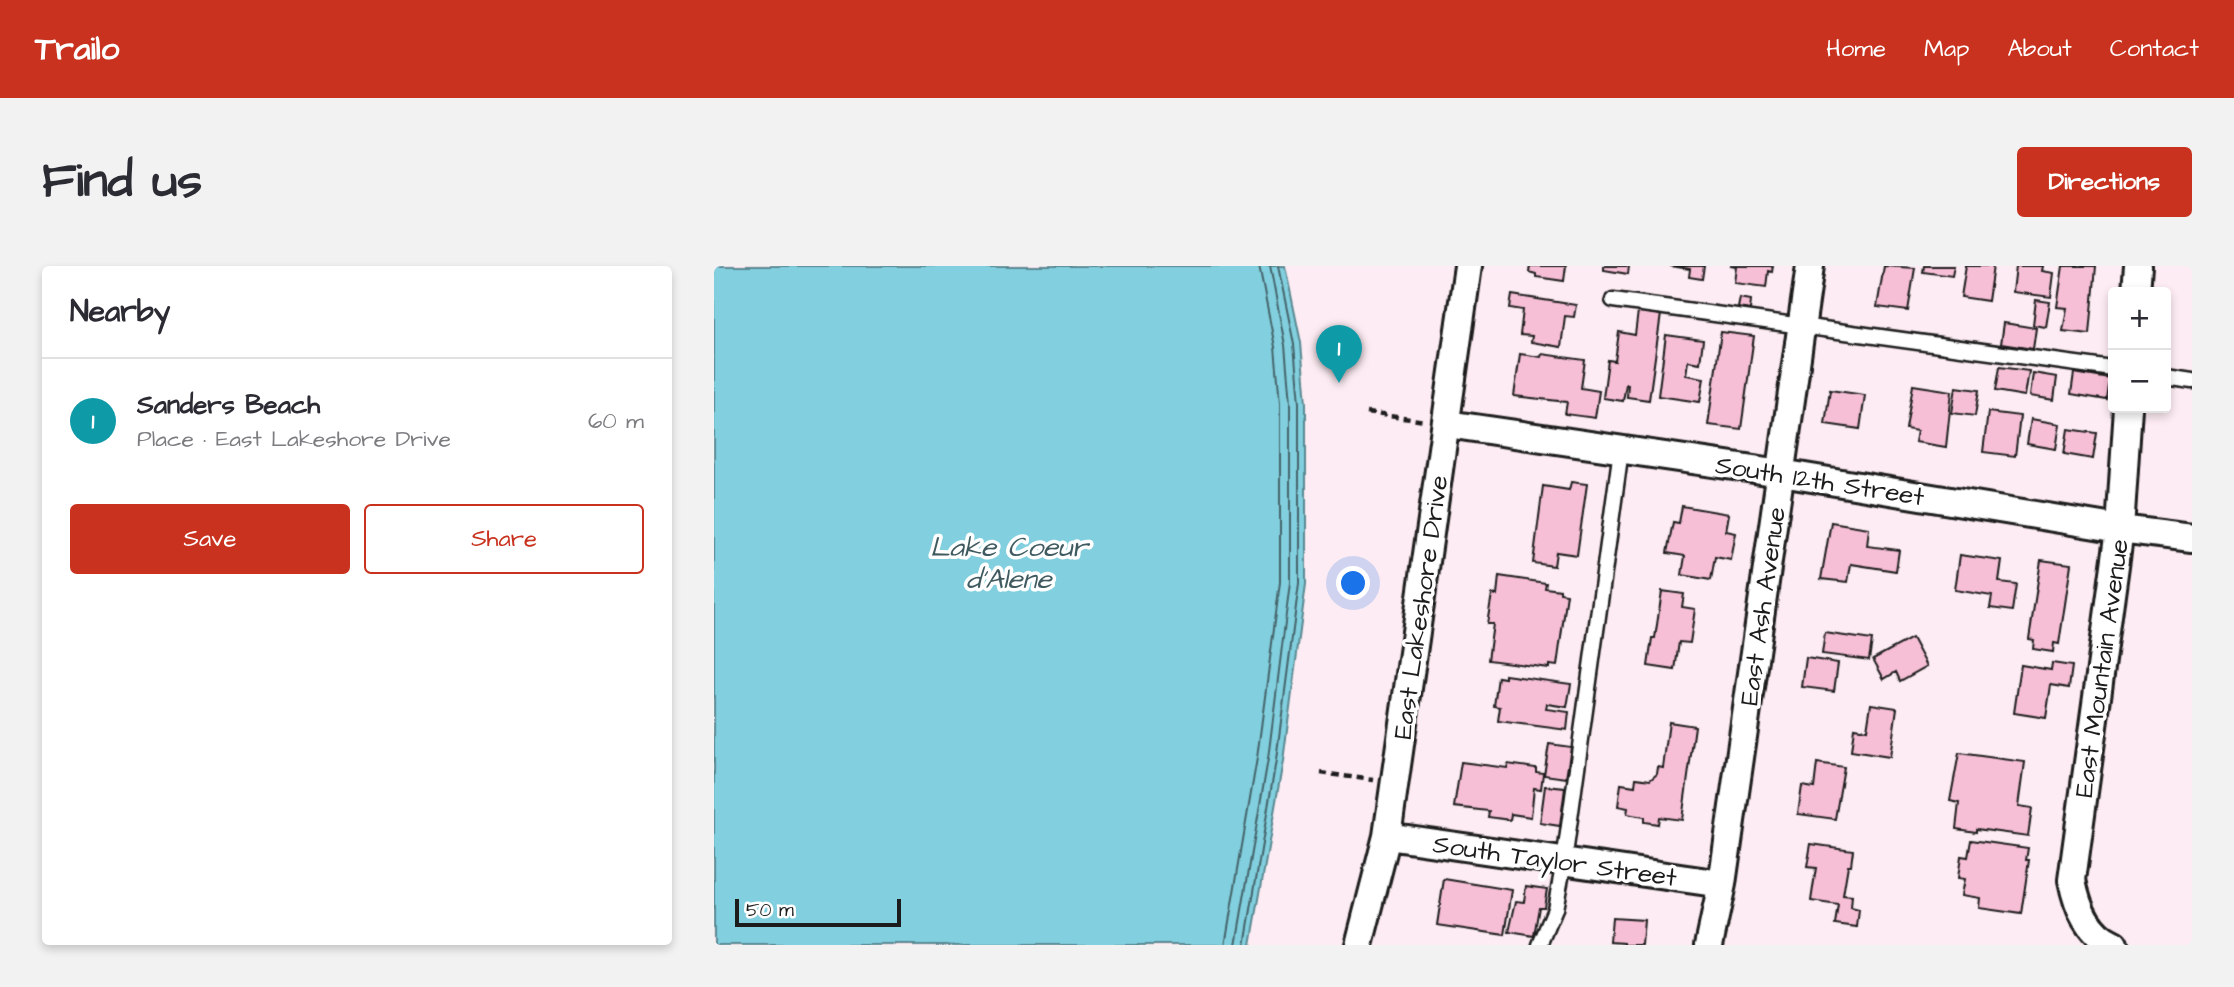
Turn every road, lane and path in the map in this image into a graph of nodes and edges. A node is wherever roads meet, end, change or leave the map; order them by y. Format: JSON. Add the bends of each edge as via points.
{"nodes":[{"id":1,"x":1468,"y":266,"type":"edge"},
{"id":2,"x":1810,"y":266,"type":"edge"},
{"id":3,"x":2138,"y":266,"type":"edge"},
{"id":4,"x":2136,"y":287,"type":"edge"},
{"id":5,"x":1613,"y":300,"type":"dead end"},
{"id":6,"x":1802,"y":326,"type":"junction"},
{"id":7,"x":2108,"y":368,"type":"edge"},
{"id":8,"x":2171,"y":378,"type":"edge"},
{"id":9,"x":2192,"y":381,"type":"edge"},
{"id":10,"x":1367,"y":413,"type":"dead end"},
{"id":11,"x":2128,"y":413,"type":"edge"},
{"id":12,"x":1447,"y":424,"type":"junction"},
{"id":13,"x":1621,"y":450,"type":"junction"},
{"id":14,"x":1781,"y":473,"type":"junction"},
{"id":15,"x":2120,"y":528,"type":"junction"},
{"id":16,"x":2192,"y":538,"type":"edge"},
{"id":17,"x":1321,"y":773,"type":"dead end"},
{"id":18,"x":1394,"y":783,"type":"junction"},
{"id":19,"x":1387,"y":836,"type":"junction"},
{"id":20,"x":1564,"y":862,"type":"junction"},
{"id":21,"x":1722,"y":884,"type":"junction"},
{"id":22,"x":1359,"y":945,"type":"edge"},
{"id":23,"x":1540,"y":945,"type":"edge"},
{"id":24,"x":1709,"y":945,"type":"edge"},
{"id":25,"x":2114,"y":945,"type":"edge"}],
"edges":[{"from":1,"to":12,"type":"street","name":"East Lakeshore Drive"},
{"from":2,"to":6,"type":"street","name":"East Ash Avenue"},
{"from":3,"to":4,"type":"street"},
{"from":5,"to":6,"type":"lane"},
{"from":6,"to":7,"type":"lane"},
{"from":6,"to":14,"type":"street","name":"East Ash Avenue"},
{"from":8,"to":9,"type":"lane"},
{"from":10,"to":12,"type":"path"},
{"from":11,"to":15,"type":"street","name":"East Mountain Avenue"},
{"from":12,"to":13,"type":"street","name":"South 12th Street"},
{"from":12,"to":18,"type":"street","name":"East Lakeshore Drive"},
{"from":13,"to":14,"type":"street","name":"South 12th Street"},
{"from":13,"to":20,"type":"lane"},
{"from":14,"to":15,"type":"street","name":"South 12th Street"},
{"from":14,"to":21,"type":"street","name":"East Ash Avenue"},
{"from":15,"to":16,"type":"street","name":"South 12th Street"},
{"from":15,"to":25,"type":"street","name":"East Mountain Avenue","via":[[2072,880],[2088,926]]},
{"from":17,"to":18,"type":"path"},
{"from":18,"to":19,"type":"street","name":"East Lakeshore Drive"},
{"from":19,"to":20,"type":"street","name":"South Taylor Street"},
{"from":19,"to":22,"type":"street","name":"East Lakeshore Drive"},
{"from":20,"to":21,"type":"street","name":"South Taylor Street"},
{"from":20,"to":23,"type":"lane","via":[[1555,909]]},
{"from":21,"to":24,"type":"street","name":"East Ash Avenue"}]}
